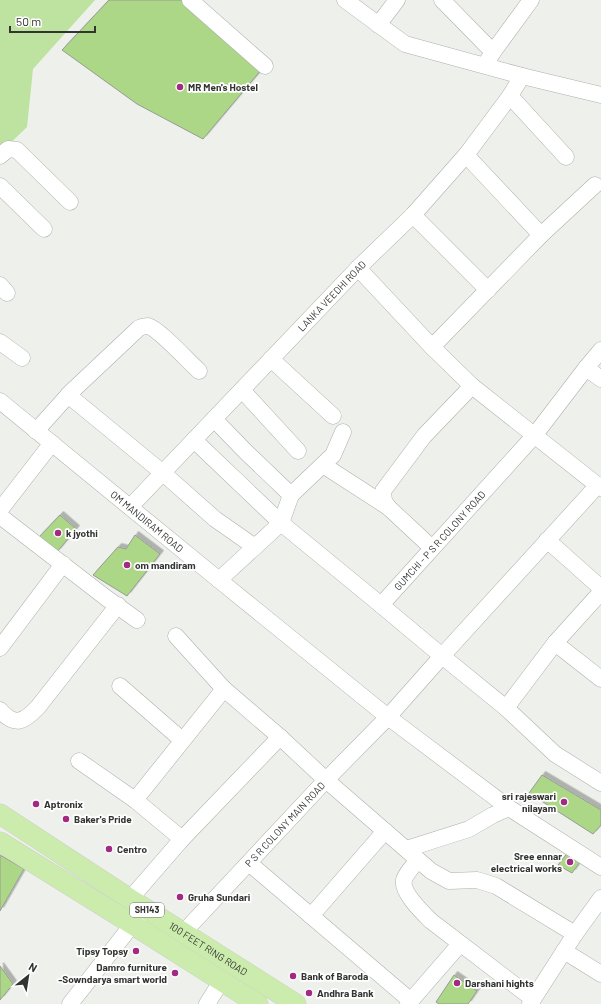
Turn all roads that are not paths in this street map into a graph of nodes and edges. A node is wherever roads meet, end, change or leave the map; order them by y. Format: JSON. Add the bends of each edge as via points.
{"nodes":[{"id":1,"x":190,"y":0,"type":"edge"},
{"id":2,"x":345,"y":0,"type":"edge"},
{"id":3,"x":397,"y":0,"type":"edge"},
{"id":4,"x":442,"y":0,"type":"edge"},
{"id":5,"x":531,"y":0,"type":"edge"},
{"id":6,"x":378,"y":25,"type":"junction"},
{"id":7,"x":489,"y":59,"type":"junction"},
{"id":8,"x":265,"y":66,"type":"dead end"},
{"id":9,"x":522,"y":76,"type":"junction"},
{"id":10,"x":601,"y":95,"type":"edge"},
{"id":11,"x":510,"y":96,"type":"junction"},
{"id":12,"x":466,"y":155,"type":"junction"},
{"id":13,"x":0,"y":156,"type":"edge"},
{"id":14,"x":566,"y":157,"type":"dead end"},
{"id":15,"x":595,"y":185,"type":"dead end"},
{"id":16,"x":0,"y":186,"type":"edge"},
{"id":17,"x":70,"y":202,"type":"dead end"},
{"id":18,"x":413,"y":215,"type":"junction"},
{"id":19,"x":44,"y":229,"type":"dead end"},
{"id":20,"x":541,"y":235,"type":"junction"},
{"id":21,"x":358,"y":268,"type":"junction"},
{"id":22,"x":488,"y":290,"type":"junction"},
{"id":23,"x":0,"y":342,"type":"edge"},
{"id":24,"x":432,"y":347,"type":"junction"},
{"id":25,"x":601,"y":350,"type":"edge"},
{"id":26,"x":22,"y":358,"type":"dead end"},
{"id":27,"x":271,"y":359,"type":"junction"},
{"id":28,"x":586,"y":368,"type":"junction"},
{"id":29,"x":199,"y":371,"type":"dead end"},
{"id":30,"x":601,"y":379,"type":"edge"},
{"id":31,"x":472,"y":386,"type":"junction"},
{"id":32,"x":242,"y":390,"type":"junction"},
{"id":33,"x":68,"y":395,"type":"junction"},
{"id":34,"x":0,"y":401,"type":"edge"},
{"id":35,"x":333,"y":416,"type":"dead end"},
{"id":36,"x":214,"y":419,"type":"junction"},
{"id":37,"x":36,"y":431,"type":"junction"},
{"id":38,"x":343,"y":432,"type":"dead end"},
{"id":39,"x":534,"y":436,"type":"junction"},
{"id":40,"x":194,"y":440,"type":"junction"},
{"id":41,"x":52,"y":443,"type":"junction"},
{"id":42,"x":298,"y":451,"type":"dead end"},
{"id":43,"x":322,"y":465,"type":"junction"},
{"id":44,"x":163,"y":473,"type":"junction"},
{"id":45,"x":599,"y":486,"type":"edge"},
{"id":46,"x":292,"y":495,"type":"junction"},
{"id":47,"x":130,"y":507,"type":"junction"},
{"id":48,"x":388,"y":507,"type":"junction"},
{"id":49,"x":0,"y":510,"type":"edge"},
{"id":50,"x":0,"y":516,"type":"edge"},
{"id":51,"x":281,"y":523,"type":"junction"},
{"id":52,"x":547,"y":540,"type":"junction"},
{"id":53,"x":255,"y":547,"type":"junction"},
{"id":54,"x":432,"y":548,"type":"junction"},
{"id":55,"x":63,"y":564,"type":"junction"},
{"id":56,"x":218,"y":580,"type":"junction"},
{"id":57,"x":601,"y":588,"type":"edge"},
{"id":58,"x":601,"y":592,"type":"edge"},
{"id":59,"x":118,"y":605,"type":"junction"},
{"id":60,"x":381,"y":605,"type":"junction"},
{"id":61,"x":137,"y":620,"type":"dead end"},
{"id":62,"x":176,"y":636,"type":"dead end"},
{"id":63,"x":555,"y":643,"type":"junction"},
{"id":64,"x":0,"y":648,"type":"edge"},
{"id":65,"x":442,"y":656,"type":"junction"},
{"id":66,"x":601,"y":679,"type":"edge"},
{"id":67,"x":120,"y":686,"type":"dead end"},
{"id":68,"x":224,"y":689,"type":"junction"},
{"id":69,"x":506,"y":708,"type":"junction"},
{"id":70,"x":0,"y":710,"type":"edge"},
{"id":71,"x":388,"y":717,"type":"junction"},
{"id":72,"x":280,"y":737,"type":"junction"},
{"id":73,"x":182,"y":740,"type":"junction"},
{"id":74,"x":79,"y":761,"type":"dead end"},
{"id":75,"x":326,"y":780,"type":"junction"},
{"id":76,"x":601,"y":783,"type":"edge"},
{"id":77,"x":135,"y":800,"type":"junction"},
{"id":78,"x":509,"y":808,"type":"junction"},
{"id":79,"x":0,"y":814,"type":"edge"},
{"id":80,"x":385,"y":831,"type":"junction"},
{"id":81,"x":182,"y":839,"type":"junction"},
{"id":82,"x":0,"y":842,"type":"edge"},
{"id":83,"x":412,"y":854,"type":"junction"},
{"id":84,"x":249,"y":863,"type":"junction"},
{"id":85,"x":601,"y":867,"type":"edge"},
{"id":86,"x":601,"y":898,"type":"edge"},
{"id":87,"x":138,"y":904,"type":"junction"},
{"id":88,"x":311,"y":916,"type":"junction"},
{"id":89,"x":132,"y":924,"type":"junction"},
{"id":90,"x":184,"y":933,"type":"junction"},
{"id":91,"x":575,"y":934,"type":"junction"},
{"id":92,"x":460,"y":944,"type":"junction"},
{"id":93,"x":564,"y":951,"type":"junction"},
{"id":94,"x":601,"y":974,"type":"edge"},
{"id":95,"x":222,"y":980,"type":"junction"},
{"id":96,"x":409,"y":1002,"type":"edge"},
{"id":97,"x":532,"y":1002,"type":"edge"},
{"id":98,"x":74,"y":1003,"type":"edge"},
{"id":99,"x":206,"y":1004,"type":"edge"},
{"id":100,"x":258,"y":1004,"type":"edge"},
{"id":101,"x":296,"y":1004,"type":"edge"}],
"edges":[{"from":1,"to":8,"type":"street"},
{"from":2,"to":6,"type":"street"},
{"from":3,"to":6,"type":"street"},
{"from":4,"to":7,"type":"street"},
{"from":5,"to":7,"type":"street"},
{"from":6,"to":7,"type":"street","via":[[405,44]]},
{"from":7,"to":9,"type":"street"},
{"from":9,"to":10,"type":"street"},
{"from":9,"to":11,"type":"street","name":"LANKA VEEDHI ROAD"},
{"from":11,"to":12,"type":"street","name":"LANKA VEEDHI ROAD"},
{"from":11,"to":14,"type":"street"},
{"from":12,"to":18,"type":"street","name":"LANKA VEEDHI ROAD"},
{"from":12,"to":20,"type":"street"},
{"from":13,"to":17,"type":"street","via":[[8,150],[17,150]]},
{"from":15,"to":20,"type":"street"},
{"from":16,"to":19,"type":"street"},
{"from":18,"to":21,"type":"street","name":"LANKA VEEDHI ROAD"},
{"from":18,"to":22,"type":"street"},
{"from":20,"to":22,"type":"street"},
{"from":21,"to":24,"type":"street"},
{"from":21,"to":27,"type":"street","name":"LANKA VEEDHI ROAD"},
{"from":22,"to":24,"type":"street"},
{"from":23,"to":26,"type":"street"},
{"from":24,"to":31,"type":"street"},
{"from":25,"to":28,"type":"street","name":"GUMCHI - P S R COLONY ROAD"},
{"from":27,"to":32,"type":"street","name":"LANKA VEEDHI ROAD"},
{"from":27,"to":35,"type":"street"},
{"from":28,"to":30,"type":"street"},
{"from":28,"to":39,"type":"street","name":"GUMCHI - P S R COLONY ROAD"},
{"from":29,"to":33,"type":"street","via":[[158,332],[143,326]]},
{"from":31,"to":39,"type":"street"},
{"from":31,"to":48,"type":"street","via":[[424,436],[386,486],[383,496]]},
{"from":32,"to":36,"type":"street","name":"LANKA VEEDHI ROAD"},
{"from":32,"to":42,"type":"street"},
{"from":33,"to":37,"type":"street"},
{"from":33,"to":44,"type":"street"},
{"from":34,"to":37,"type":"street","name":"OM MANDIRAM ROAD"},
{"from":36,"to":40,"type":"street","name":"LANKA VEEDHI ROAD"},
{"from":36,"to":46,"type":"street"},
{"from":37,"to":41,"type":"street","name":"OM MANDIRAM ROAD"},
{"from":38,"to":43,"type":"street","via":[[333,455]]},
{"from":39,"to":45,"type":"street"},
{"from":39,"to":54,"type":"street","name":"GUMCHI - P S R COLONY ROAD"},
{"from":40,"to":44,"type":"street","name":"LANKA VEEDHI ROAD"},
{"from":40,"to":51,"type":"street"},
{"from":41,"to":47,"type":"street","name":"OM MANDIRAM ROAD"},
{"from":41,"to":49,"type":"street"},
{"from":43,"to":46,"type":"street"},
{"from":43,"to":48,"type":"street"},
{"from":44,"to":47,"type":"street","name":"LANKA VEEDHI ROAD"},
{"from":44,"to":53,"type":"street","via":[[215,519]]},
{"from":45,"to":52,"type":"street"},
{"from":46,"to":51,"type":"street"},
{"from":47,"to":56,"type":"street","name":"OM MANDIRAM ROAD"},
{"from":48,"to":54,"type":"street"},
{"from":50,"to":55,"type":"street"},
{"from":51,"to":53,"type":"street"},
{"from":51,"to":60,"type":"street"},
{"from":52,"to":57,"type":"street"},
{"from":52,"to":65,"type":"street"},
{"from":53,"to":56,"type":"street"},
{"from":54,"to":60,"type":"street","name":"GUMCHI - P S R COLONY ROAD"},
{"from":55,"to":59,"type":"street"},
{"from":55,"to":64,"type":"street"},
{"from":56,"to":71,"type":"street","name":"OM MANDIRAM ROAD"},
{"from":58,"to":63,"type":"street"},
{"from":59,"to":61,"type":"street"},
{"from":59,"to":70,"type":"street","via":[[29,716],[21,721],[14,720]]},
{"from":60,"to":65,"type":"street"},
{"from":62,"to":68,"type":"street"},
{"from":63,"to":66,"type":"street"},
{"from":63,"to":69,"type":"street"},
{"from":65,"to":69,"type":"street"},
{"from":65,"to":71,"type":"street"},
{"from":67,"to":73,"type":"street"},
{"from":68,"to":72,"type":"street"},
{"from":68,"to":73,"type":"street"},
{"from":69,"to":76,"type":"street","via":[[555,754]]},
{"from":71,"to":75,"type":"street","name":"P S R COLONY MAIN ROAD"},
{"from":71,"to":78,"type":"street","name":"OM MANDIRAM ROAD"},
{"from":72,"to":75,"type":"street"},
{"from":72,"to":81,"type":"street"},
{"from":73,"to":77,"type":"street"},
{"from":74,"to":77,"type":"street"},
{"from":75,"to":80,"type":"street"},
{"from":75,"to":84,"type":"street","name":"P S R COLONY MAIN ROAD"},
{"from":77,"to":81,"type":"street"},
{"from":78,"to":83,"type":"street"},
{"from":78,"to":85,"type":"street","name":"OM MANDIRAM ROAD"},
{"from":79,"to":87,"type":"main road","name":"100 FEET RING ROAD","number":"SH143"},
{"from":80,"to":83,"type":"street"},
{"from":80,"to":88,"type":"street"},
{"from":81,"to":87,"type":"street"},
{"from":82,"to":89,"type":"main road","name":"100 FEET RING ROAD","number":"SH143"},
{"from":83,"to":91,"type":"street","via":[[431,871],[449,882],[477,880],[496,886]]},
{"from":83,"to":92,"type":"street","via":[[404,879],[406,891],[419,910]]},
{"from":84,"to":88,"type":"street"},
{"from":84,"to":90,"type":"street","name":"P S R COLONY MAIN ROAD"},
{"from":86,"to":91,"type":"street"},
{"from":87,"to":89,"type":"street"},
{"from":87,"to":90,"type":"main road","name":"100 FEET RING ROAD","number":"SH143"},
{"from":88,"to":96,"type":"street"},
{"from":89,"to":95,"type":"main road","name":"100 FEET RING ROAD","number":"SH143"},
{"from":89,"to":98,"type":"street"},
{"from":90,"to":101,"type":"main road","name":"100 FEET RING ROAD","number":"SH143"},
{"from":91,"to":93,"type":"street"},
{"from":92,"to":96,"type":"street"},
{"from":92,"to":97,"type":"street"},
{"from":93,"to":94,"type":"street"},
{"from":93,"to":97,"type":"street"},
{"from":95,"to":99,"type":"street"},
{"from":95,"to":100,"type":"main road","name":"100 FEET RING ROAD","number":"SH143"}]}
